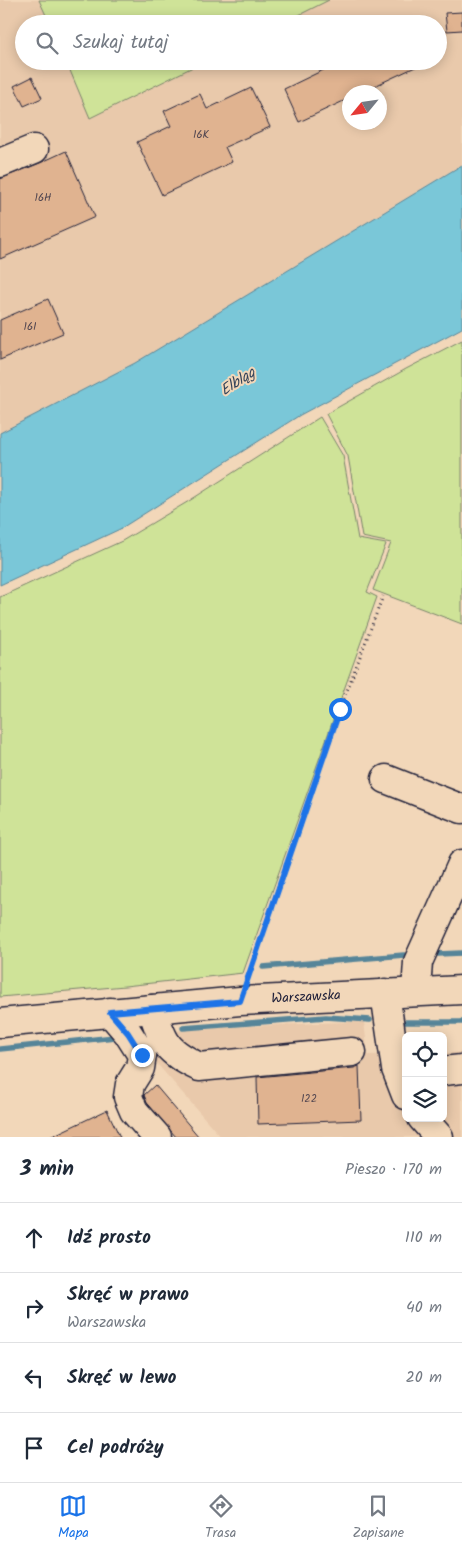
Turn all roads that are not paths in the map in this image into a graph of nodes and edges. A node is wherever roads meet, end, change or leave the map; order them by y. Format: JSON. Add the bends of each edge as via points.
{"nodes":[{"id":1,"x":34,"y":149,"type":"dead end"},
{"id":2,"x":0,"y":163,"type":"edge"},
{"id":3,"x":386,"y":778,"type":"dead end"},
{"id":4,"x":462,"y":809,"type":"edge"},
{"id":5,"x":462,"y":864,"type":"edge"},
{"id":6,"x":462,"y":990,"type":"edge"},
{"id":7,"x":416,"y":991,"type":"junction"},
{"id":8,"x":385,"y":993,"type":"junction"},
{"id":9,"x":152,"y":1009,"type":"junction"},
{"id":10,"x":110,"y":1012,"type":"junction"},
{"id":11,"x":0,"y":1023,"type":"edge"},
{"id":12,"x":352,"y":1052,"type":"dead end"},
{"id":13,"x":462,"y":1069,"type":"edge"},
{"id":14,"x":447,"y":1071,"type":"edge"},
{"id":15,"x":402,"y":1078,"type":"edge"},
{"id":16,"x":426,"y":1122,"type":"edge"},
{"id":17,"x":158,"y":1137,"type":"edge"},
{"id":18,"x":439,"y":1137,"type":"edge"}],
"edges":[{"from":1,"to":2,"type":"main road"},
{"from":3,"to":4,"type":"main road"},
{"from":5,"to":7,"type":"main road","via":[[418,962]]},
{"from":6,"to":7,"type":"main road","name":"Warszawska"},
{"from":7,"to":8,"type":"main road","name":"Warszawska"},
{"from":8,"to":9,"type":"main road","name":"Warszawska"},
{"from":8,"to":15,"type":"main road","via":[[391,1040]]},
{"from":9,"to":10,"type":"main road","name":"Warszawska"},
{"from":9,"to":12,"type":"main road","via":[[162,1040],[178,1056],[199,1067]]},
{"from":10,"to":11,"type":"main road","name":"Warszawska"},
{"from":10,"to":17,"type":"main road","via":[[142,1055],[128,1097],[134,1111]]},
{"from":13,"to":14,"type":"main road"},
{"from":16,"to":18,"type":"main road"}]}
